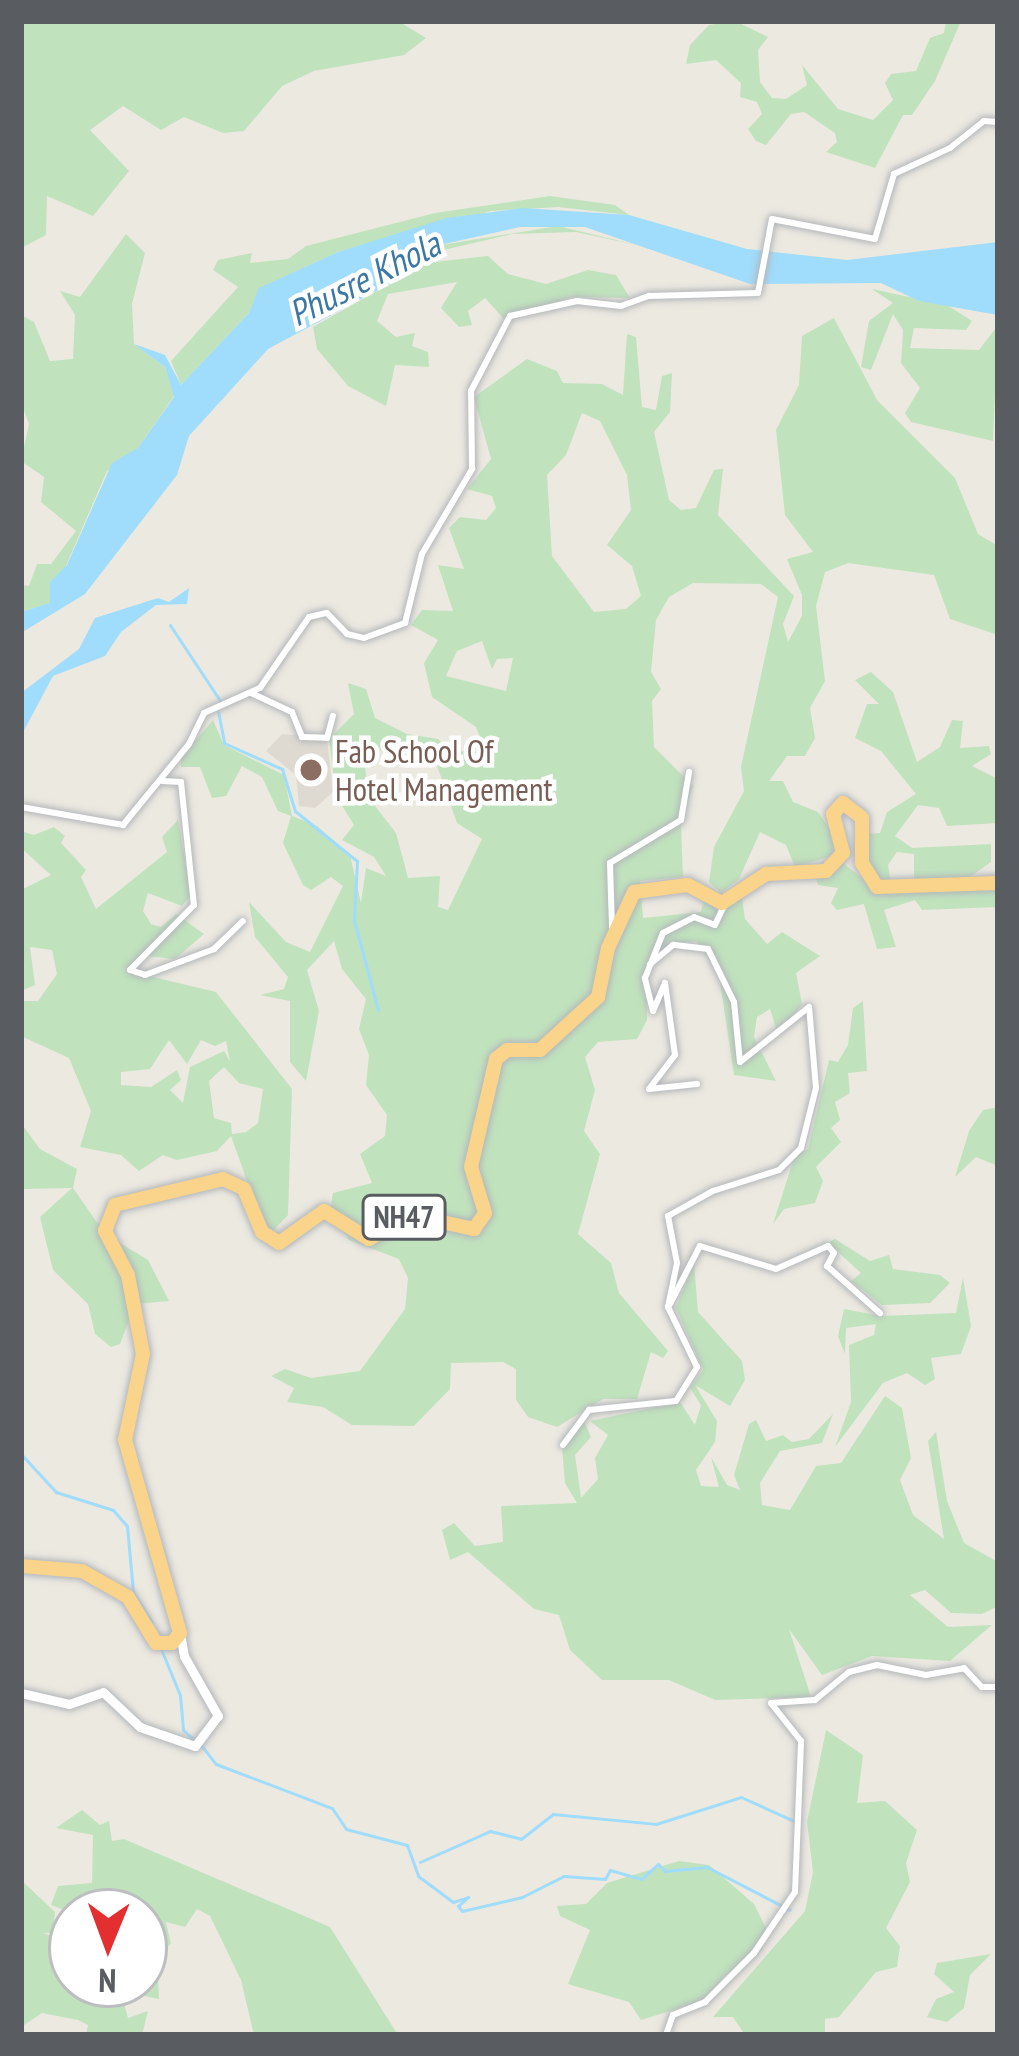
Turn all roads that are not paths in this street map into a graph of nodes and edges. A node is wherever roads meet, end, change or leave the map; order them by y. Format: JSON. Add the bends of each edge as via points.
{"nodes":[{"id":1,"x":998,"y":122,"type":"edge"},
{"id":2,"x":251,"y":693,"type":"junction"},
{"id":3,"x":333,"y":716,"type":"dead end"},
{"id":4,"x":689,"y":772,"type":"dead end"},
{"id":5,"x":159,"y":783,"type":"junction"},
{"id":6,"x":21,"y":807,"type":"edge"},
{"id":7,"x":998,"y":883,"type":"edge"},
{"id":8,"x":725,"y":902,"type":"junction"},
{"id":9,"x":243,"y":921,"type":"dead end"},
{"id":10,"x":608,"y":948,"type":"junction"},
{"id":11,"x":650,"y":964,"type":"junction"},
{"id":12,"x":697,"y":1084,"type":"dead end"},
{"id":13,"x":668,"y":1307,"type":"junction"},
{"id":14,"x":880,"y":1312,"type":"dead end"},
{"id":15,"x":563,"y":1444,"type":"dead end"},
{"id":16,"x":21,"y":1567,"type":"edge"},
{"id":17,"x":180,"y":1634,"type":"junction"},
{"id":18,"x":998,"y":1687,"type":"edge"},
{"id":19,"x":21,"y":1693,"type":"edge"},
{"id":20,"x":666,"y":2035,"type":"edge"}],
"edges":[{"from":1,"to":2,"type":"street","via":[[984,121],[950,148],[894,174],[875,239],[772,219],[762,286],[717,299],[577,301],[510,316],[471,391],[472,469],[422,554],[405,623],[364,638],[346,634],[334,616],[309,617]]},
{"from":2,"to":3,"type":"street","via":[[292,712],[302,737],[327,738]]},
{"from":2,"to":5,"type":"street","via":[[215,711]]},
{"from":4,"to":10,"type":"street","via":[[681,820],[610,862]]},
{"from":5,"to":6,"type":"street","via":[[116,827],[47,806]]},
{"from":5,"to":9,"type":"street","via":[[181,782],[194,905],[130,970],[156,972],[214,949]]},
{"from":7,"to":8,"type":"highway","via":[[881,889],[862,863],[859,810],[838,804],[838,862],[817,872],[766,874]]},
{"from":8,"to":10,"type":"highway","number":"NH47","via":[[694,886],[639,890]]},
{"from":8,"to":11,"type":"street","via":[[715,925],[694,917],[669,928]]},
{"from":10,"to":17,"type":"highway","number":"NH47","via":[[593,1001],[540,1050],[506,1050],[496,1059],[471,1167],[485,1214],[478,1228],[410,1215],[374,1240],[324,1211],[280,1243],[262,1232],[240,1185],[223,1179],[129,1198],[111,1210],[105,1231],[128,1275],[143,1354],[125,1440]]},
{"from":11,"to":12,"type":"street","via":[[649,1006],[656,1010],[665,983],[675,1055],[649,1089]]},
{"from":11,"to":13,"type":"street","via":[[673,945],[708,949],[734,1002],[740,1062],[784,1033],[805,1007],[813,1013],[816,1054],[802,1148],[779,1170],[668,1216],[677,1263]]},
{"from":13,"to":14,"type":"street","via":[[700,1246],[776,1269],[833,1246],[827,1266]]},
{"from":13,"to":15,"type":"street","via":[[697,1367],[676,1401],[589,1410]]},
{"from":16,"to":17,"type":"highway","via":[[82,1571],[128,1597],[156,1643]]},
{"from":17,"to":19,"type":"main road","via":[[218,1716],[195,1746],[140,1727],[103,1692],[69,1704]]},
{"from":18,"to":20,"type":"street","via":[[982,1687],[964,1668],[926,1675],[877,1665],[850,1672],[815,1700],[771,1702],[801,1741],[796,1892],[754,1953],[705,2002],[676,2012]]}]}
